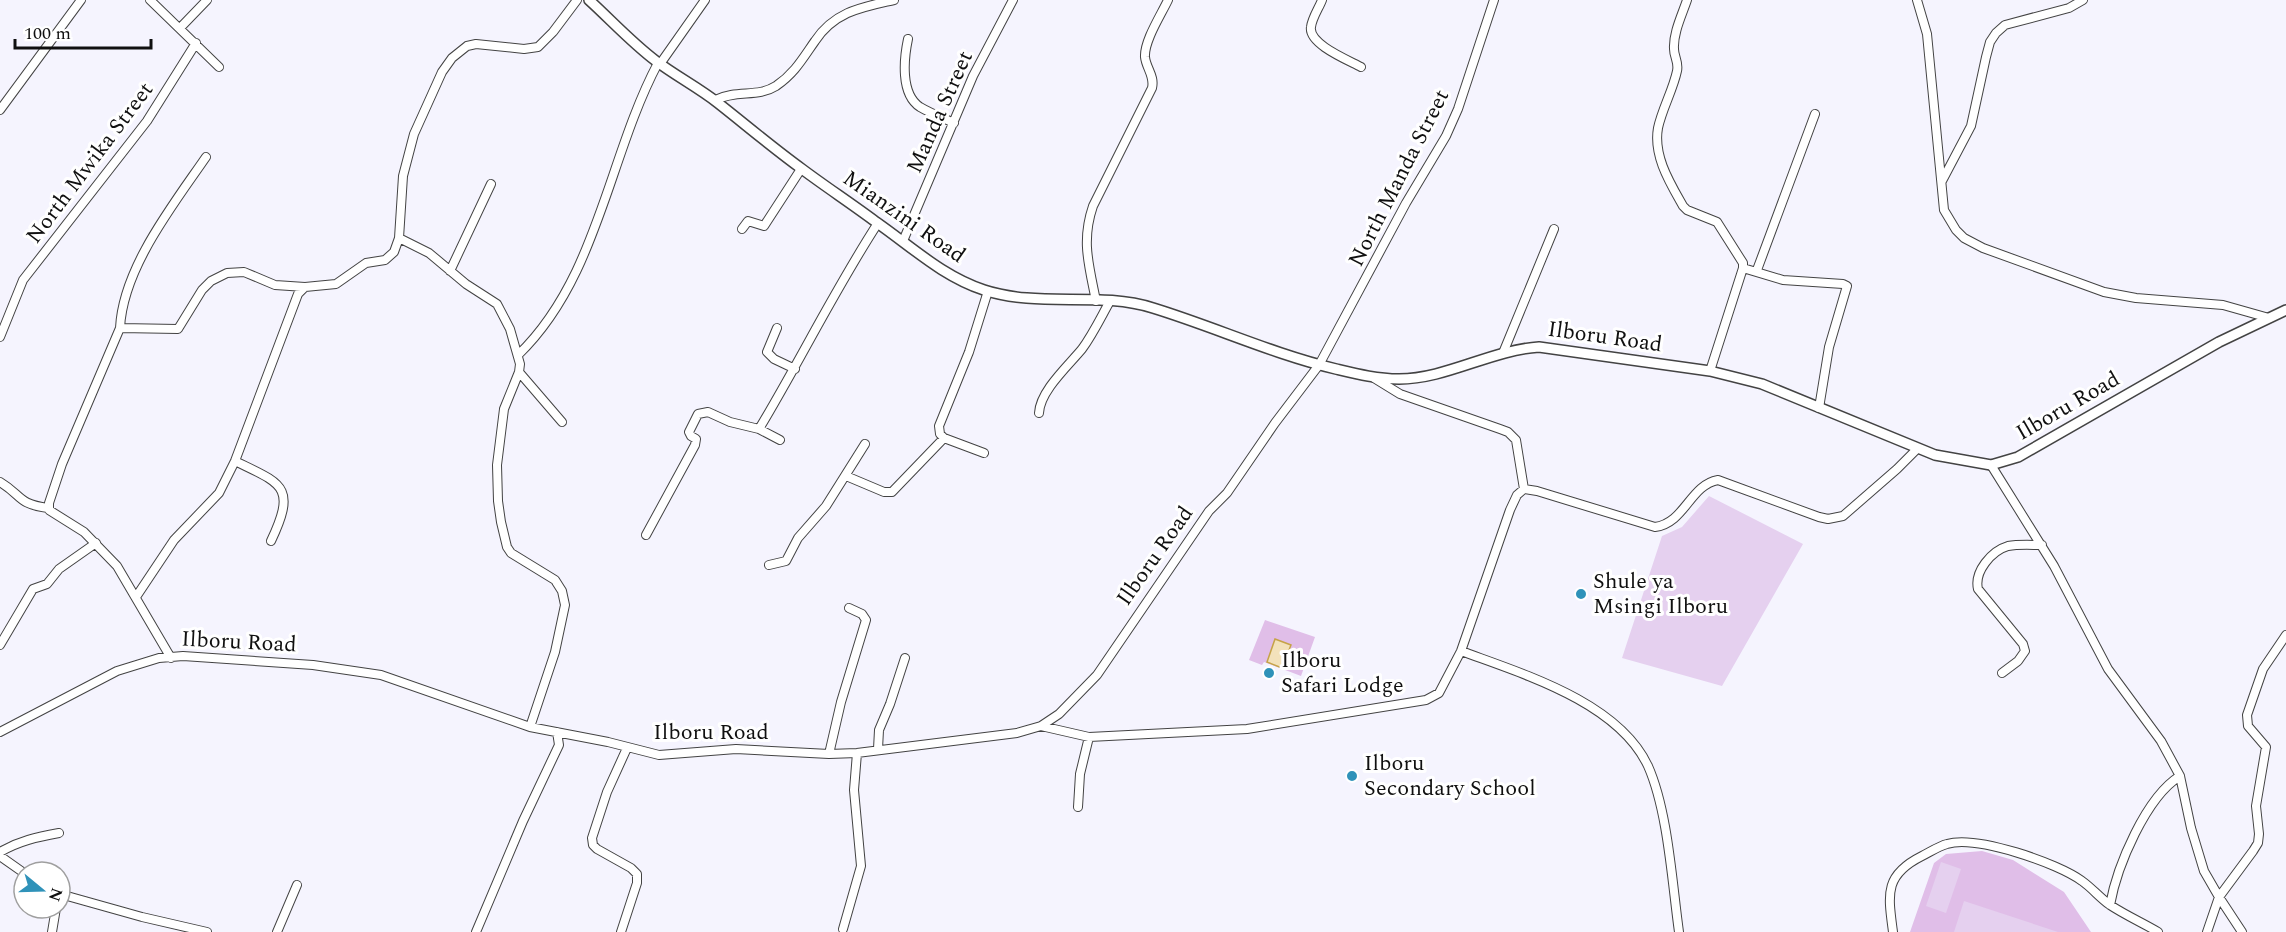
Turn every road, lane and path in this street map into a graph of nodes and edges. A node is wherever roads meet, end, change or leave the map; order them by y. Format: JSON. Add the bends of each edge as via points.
{"nodes":[{"id":1,"x":81,"y":0,"type":"edge"},
{"id":2,"x":150,"y":0,"type":"edge"},
{"id":3,"x":207,"y":0,"type":"edge"},
{"id":4,"x":577,"y":0,"type":"edge"},
{"id":5,"x":589,"y":0,"type":"edge"},
{"id":6,"x":705,"y":0,"type":"edge"},
{"id":7,"x":894,"y":0,"type":"edge"},
{"id":8,"x":1014,"y":0,"type":"edge"},
{"id":9,"x":1168,"y":0,"type":"edge"},
{"id":10,"x":1322,"y":0,"type":"edge"},
{"id":11,"x":1494,"y":0,"type":"edge"},
{"id":12,"x":1687,"y":0,"type":"edge"},
{"id":13,"x":1917,"y":0,"type":"edge"},
{"id":14,"x":2083,"y":0,"type":"edge"},
{"id":15,"x":180,"y":28,"type":"junction"},
{"id":16,"x":908,"y":39,"type":"dead end"},
{"id":17,"x":196,"y":43,"type":"junction"},
{"id":18,"x":659,"y":63,"type":"junction"},
{"id":19,"x":219,"y":67,"type":"dead end"},
{"id":20,"x":1361,"y":67,"type":"dead end"},
{"id":21,"x":715,"y":100,"type":"junction"},
{"id":22,"x":0,"y":110,"type":"edge"},
{"id":23,"x":1815,"y":114,"type":"dead end"},
{"id":24,"x":954,"y":123,"type":"junction"},
{"id":25,"x":206,"y":157,"type":"dead end"},
{"id":26,"x":801,"y":169,"type":"junction"},
{"id":27,"x":1941,"y":182,"type":"junction"},
{"id":28,"x":491,"y":184,"type":"dead end"},
{"id":29,"x":878,"y":223,"type":"junction"},
{"id":30,"x":742,"y":229,"type":"dead end"},
{"id":31,"x":1554,"y":229,"type":"dead end"},
{"id":32,"x":399,"y":238,"type":"junction"},
{"id":33,"x":903,"y":241,"type":"junction"},
{"id":34,"x":1743,"y":268,"type":"junction"},
{"id":35,"x":1757,"y":270,"type":"junction"},
{"id":36,"x":450,"y":271,"type":"junction"},
{"id":37,"x":305,"y":287,"type":"junction"},
{"id":38,"x":988,"y":291,"type":"junction"},
{"id":39,"x":1096,"y":300,"type":"junction"},
{"id":40,"x":1110,"y":301,"type":"junction"},
{"id":41,"x":2286,"y":310,"type":"edge"},
{"id":42,"x":2269,"y":318,"type":"junction"},
{"id":43,"x":120,"y":328,"type":"junction"},
{"id":44,"x":777,"y":328,"type":"dead end"},
{"id":45,"x":0,"y":337,"type":"edge"},
{"id":46,"x":1503,"y":353,"type":"junction"},
{"id":47,"x":518,"y":354,"type":"junction"},
{"id":48,"x":1319,"y":365,"type":"junction"},
{"id":49,"x":795,"y":369,"type":"junction"},
{"id":50,"x":1710,"y":371,"type":"junction"},
{"id":51,"x":519,"y":372,"type":"junction"},
{"id":52,"x":1374,"y":378,"type":"junction"},
{"id":53,"x":1819,"y":408,"type":"junction"},
{"id":54,"x":1039,"y":414,"type":"dead end"},
{"id":55,"x":562,"y":422,"type":"dead end"},
{"id":56,"x":759,"y":429,"type":"junction"},
{"id":57,"x":944,"y":438,"type":"junction"},
{"id":58,"x":780,"y":440,"type":"dead end"},
{"id":59,"x":865,"y":444,"type":"dead end"},
{"id":60,"x":1917,"y":449,"type":"junction"},
{"id":61,"x":984,"y":453,"type":"dead end"},
{"id":62,"x":235,"y":461,"type":"junction"},
{"id":63,"x":1991,"y":465,"type":"junction"},
{"id":64,"x":846,"y":476,"type":"junction"},
{"id":65,"x":0,"y":482,"type":"edge"},
{"id":66,"x":1524,"y":489,"type":"junction"},
{"id":67,"x":48,"y":508,"type":"junction"},
{"id":68,"x":646,"y":535,"type":"dead end"},
{"id":69,"x":271,"y":541,"type":"dead end"},
{"id":70,"x":96,"y":543,"type":"junction"},
{"id":71,"x":2042,"y":545,"type":"junction"},
{"id":72,"x":769,"y":566,"type":"dead end"},
{"id":73,"x":136,"y":597,"type":"junction"},
{"id":74,"x":849,"y":609,"type":"dead end"},
{"id":75,"x":2286,"y":635,"type":"edge"},
{"id":76,"x":0,"y":645,"type":"edge"},
{"id":77,"x":1461,"y":651,"type":"junction"},
{"id":78,"x":171,"y":658,"type":"junction"},
{"id":79,"x":905,"y":658,"type":"dead end"},
{"id":80,"x":2002,"y":674,"type":"dead end"},
{"id":81,"x":1041,"y":726,"type":"junction"},
{"id":82,"x":530,"y":727,"type":"junction"},
{"id":83,"x":0,"y":732,"type":"edge"},
{"id":84,"x":557,"y":732,"type":"junction"},
{"id":85,"x":1089,"y":737,"type":"junction"},
{"id":86,"x":627,"y":748,"type":"junction"},
{"id":87,"x":878,"y":749,"type":"junction"},
{"id":88,"x":857,"y":753,"type":"junction"},
{"id":89,"x":829,"y":754,"type":"junction"},
{"id":90,"x":2180,"y":777,"type":"junction"},
{"id":91,"x":1078,"y":807,"type":"dead end"},
{"id":92,"x":58,"y":833,"type":"dead end"},
{"id":93,"x":0,"y":852,"type":"edge"},
{"id":94,"x":297,"y":885,"type":"dead end"},
{"id":95,"x":72,"y":897,"type":"edge"},
{"id":96,"x":2218,"y":897,"type":"junction"},
{"id":97,"x":2110,"y":905,"type":"junction"},
{"id":98,"x":843,"y":929,"type":"dead end"},
{"id":99,"x":207,"y":932,"type":"edge"},
{"id":100,"x":278,"y":932,"type":"edge"},
{"id":101,"x":476,"y":932,"type":"edge"},
{"id":102,"x":621,"y":932,"type":"edge"},
{"id":103,"x":1679,"y":932,"type":"edge"},
{"id":104,"x":1893,"y":932,"type":"edge"},
{"id":105,"x":2158,"y":932,"type":"edge"},
{"id":106,"x":2207,"y":932,"type":"edge"},
{"id":107,"x":2242,"y":932,"type":"edge"}],
"edges":[{"from":1,"to":22,"type":"street"},
{"from":2,"to":15,"type":"street"},
{"from":3,"to":15,"type":"street"},
{"from":4,"to":32,"type":"street","via":[[538,47],[476,44],[452,58],[427,104],[409,151],[403,176]]},
{"from":5,"to":18,"type":"street","name":"Mianzini Road"},
{"from":6,"to":18,"type":"street"},
{"from":7,"to":21,"type":"street","via":[[856,8],[841,16],[816,39],[794,72],[769,90],[727,94]]},
{"from":8,"to":24,"type":"street","name":"Manda Street","via":[[973,76]]},
{"from":9,"to":39,"type":"street","via":[[1145,50],[1152,88],[1088,220],[1086,252]]},
{"from":10,"to":20,"type":"street","via":[[1311,25],[1312,35],[1317,42]]},
{"from":11,"to":48,"type":"street","name":"North Manda Street","via":[[1446,136]]},
{"from":12,"to":34,"type":"street","via":[[1674,41],[1676,74],[1658,128],[1660,161],[1683,206],[1717,222]]},
{"from":13,"to":27,"type":"street","via":[[1927,34]]},
{"from":14,"to":27,"type":"street","via":[[2069,8],[2005,25],[1996,33],[1988,50],[1971,126]]},
{"from":15,"to":17,"type":"street"},
{"from":16,"to":24,"type":"street","via":[[904,66],[909,91],[917,105]]},
{"from":17,"to":19,"type":"street"},
{"from":17,"to":45,"type":"street","name":"North Mwika Street","via":[[147,121],[23,280]]},
{"from":18,"to":21,"type":"street","name":"Mianzini Road"},
{"from":18,"to":47,"type":"street","via":[[642,96],[573,278],[552,317]]},
{"from":21,"to":26,"type":"street","name":"Mianzini Road"},
{"from":23,"to":35,"type":"street"},
{"from":24,"to":33,"type":"street","name":"Manda Street"},
{"from":25,"to":43,"type":"street","via":[[136,267],[123,302]]},
{"from":26,"to":29,"type":"street","name":"Mianzini Road"},
{"from":26,"to":30,"type":"street","via":[[765,225],[748,221]]},
{"from":27,"to":42,"type":"street","via":[[1948,220],[1964,238],[1983,248],[2119,296],[2211,303]]},
{"from":28,"to":36,"type":"street"},
{"from":29,"to":33,"type":"street","name":"Mianzini Road"},
{"from":29,"to":49,"type":"street"},
{"from":31,"to":46,"type":"street"},
{"from":32,"to":36,"type":"street","via":[[429,253]]},
{"from":32,"to":37,"type":"street","via":[[391,256],[366,263],[336,284]]},
{"from":33,"to":38,"type":"street","name":"Mianzini Road","via":[[932,265]]},
{"from":34,"to":35,"type":"street"},
{"from":34,"to":50,"type":"street"},
{"from":35,"to":53,"type":"street","via":[[1783,280],[1847,286],[1829,347]]},
{"from":36,"to":47,"type":"street","via":[[497,304]]},
{"from":37,"to":43,"type":"street","via":[[275,285],[244,272],[227,273],[202,290],[178,329]]},
{"from":37,"to":62,"type":"street","via":[[298,294]]},
{"from":38,"to":39,"type":"street","name":"Mianzini Road","via":[[1042,299]]},
{"from":38,"to":57,"type":"street","via":[[939,426]]},
{"from":39,"to":40,"type":"street","name":"Mianzini Road"},
{"from":40,"to":48,"type":"street","name":"Mianzini Road","via":[[1153,308]]},
{"from":40,"to":54,"type":"street","via":[[1082,348],[1041,400]]},
{"from":41,"to":42,"type":"street","name":"Ilboru Road"},
{"from":42,"to":63,"type":"street","name":"Ilboru Road","via":[[2201,352],[2034,449]]},
{"from":43,"to":67,"type":"street","via":[[62,464]]},
{"from":44,"to":49,"type":"street","via":[[768,352]]},
{"from":46,"to":50,"type":"street","name":"Ilboru Road","via":[[1539,347]]},
{"from":46,"to":52,"type":"street","name":"Ilboru Road","via":[[1422,377]]},
{"from":47,"to":51,"type":"street"},
{"from":48,"to":52,"type":"street","name":"Ilboru Road"},
{"from":48,"to":81,"type":"street","name":"Ilboru Road","via":[[1227,493],[1209,511],[1097,675],[1074,701]]},
{"from":49,"to":56,"type":"street"},
{"from":50,"to":53,"type":"street","name":"Ilboru Road","via":[[1762,384]]},
{"from":51,"to":55,"type":"street"},
{"from":51,"to":82,"type":"street","via":[[504,409],[499,441],[501,522],[511,553],[555,580],[566,604]]},
{"from":52,"to":66,"type":"street","via":[[1400,394],[1508,432],[1516,440]]},
{"from":53,"to":60,"type":"street","name":"Ilboru Road"},
{"from":56,"to":58,"type":"street"},
{"from":56,"to":68,"type":"street","via":[[708,412],[698,414],[689,432],[696,439],[695,445]]},
{"from":57,"to":61,"type":"street"},
{"from":57,"to":64,"type":"street","via":[[892,492]]},
{"from":59,"to":64,"type":"street"},
{"from":60,"to":63,"type":"street","name":"Ilboru Road"},
{"from":60,"to":66,"type":"street","via":[[1897,470],[1836,518],[1819,517],[1718,480],[1701,488],[1671,522],[1655,527]]},
{"from":62,"to":69,"type":"street","via":[[273,480],[280,490],[283,511]]},
{"from":62,"to":73,"type":"street","via":[[219,494],[174,540]]},
{"from":63,"to":71,"type":"street"},
{"from":64,"to":72,"type":"street","via":[[798,538],[786,561]]},
{"from":65,"to":67,"type":"street","via":[[20,500]]},
{"from":66,"to":77,"type":"street","via":[[1510,510]]},
{"from":67,"to":70,"type":"street"},
{"from":70,"to":73,"type":"street","via":[[117,566]]},
{"from":70,"to":76,"type":"street","via":[[59,569],[47,584],[33,589]]},
{"from":71,"to":80,"type":"street","via":[[2006,547],[1979,573],[1978,589],[2025,647],[2024,654]]},
{"from":71,"to":90,"type":"street","via":[[2108,669],[2161,741]]},
{"from":73,"to":78,"type":"street"},
{"from":74,"to":89,"type":"street","via":[[866,620]]},
{"from":75,"to":96,"type":"street","via":[[2263,669],[2247,715],[2248,726],[2266,747],[2256,806],[2258,843]]},
{"from":77,"to":85,"type":"street","via":[[1439,693],[1418,702],[1247,729]]},
{"from":77,"to":103,"type":"street","via":[[1560,690],[1610,721],[1636,746],[1655,784]]},
{"from":78,"to":82,"type":"street","name":"Ilboru Road","via":[[313,665],[381,675]]},
{"from":78,"to":83,"type":"street","name":"Ilboru Road","via":[[117,671]]},
{"from":79,"to":87,"type":"street","via":[[879,730]]},
{"from":81,"to":85,"type":"street"},
{"from":81,"to":87,"type":"street","name":"Ilboru Road","via":[[1017,734]]},
{"from":82,"to":84,"type":"street","name":"Ilboru Road"},
{"from":84,"to":86,"type":"street","name":"Ilboru Road"},
{"from":84,"to":101,"type":"street","via":[[559,745]]},
{"from":85,"to":91,"type":"street","via":[[1080,774]]},
{"from":86,"to":89,"type":"street","name":"Ilboru Road","via":[[659,755],[736,749]]},
{"from":86,"to":102,"type":"street","via":[[592,838],[597,849],[637,874]]},
{"from":87,"to":88,"type":"street","name":"Ilboru Road"},
{"from":88,"to":89,"type":"street","name":"Ilboru Road"},
{"from":88,"to":98,"type":"street","via":[[854,790],[861,866]]},
{"from":90,"to":96,"type":"street","via":[[2199,856]]},
{"from":90,"to":97,"type":"street","via":[[2152,803],[2127,854]]},
{"from":92,"to":93,"type":"street","via":[[31,838]]},
{"from":94,"to":100,"type":"street"},
{"from":95,"to":99,"type":"street"},
{"from":96,"to":106,"type":"street"},
{"from":96,"to":107,"type":"street"},
{"from":97,"to":104,"type":"street","via":[[2083,881],[2043,862],[1983,843],[1948,843],[1906,864],[1891,882]]},
{"from":97,"to":105,"type":"street"}]}
